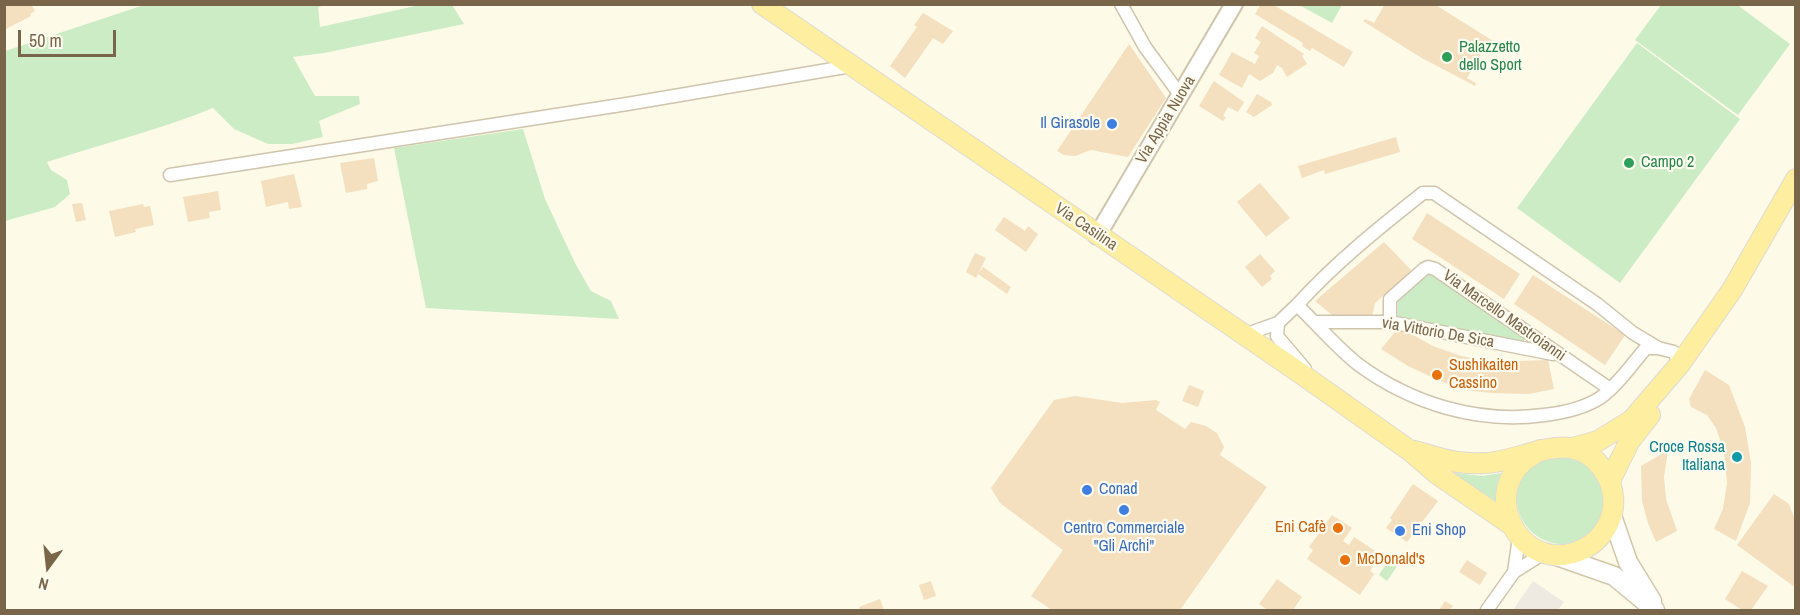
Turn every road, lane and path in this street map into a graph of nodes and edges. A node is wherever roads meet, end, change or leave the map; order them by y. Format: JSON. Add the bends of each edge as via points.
{"nodes":[{"id":1,"x":762,"y":4,"type":"edge"},
{"id":2,"x":1121,"y":4,"type":"edge"},
{"id":3,"x":1234,"y":4,"type":"edge"},
{"id":4,"x":851,"y":66,"type":"junction"},
{"id":5,"x":1181,"y":96,"type":"junction"},
{"id":6,"x":170,"y":175,"type":"dead end"},
{"id":7,"x":1796,"y":179,"type":"edge"},
{"id":8,"x":1796,"y":200,"type":"edge"},
{"id":9,"x":1097,"y":236,"type":"junction"},
{"id":10,"x":1297,"y":304,"type":"junction"},
{"id":11,"x":1315,"y":322,"type":"junction"},
{"id":12,"x":1390,"y":322,"type":"junction"},
{"id":13,"x":1278,"y":323,"type":"junction"},
{"id":14,"x":1244,"y":335,"type":"junction"},
{"id":15,"x":1658,"y":348,"type":"junction"},
{"id":16,"x":1561,"y":355,"type":"junction"},
{"id":17,"x":1680,"y":364,"type":"junction"},
{"id":18,"x":1610,"y":389,"type":"junction"},
{"id":19,"x":1327,"y":392,"type":"junction"},
{"id":20,"x":1636,"y":423,"type":"junction"},
{"id":21,"x":1572,"y":448,"type":"junction"},
{"id":22,"x":1409,"y":450,"type":"junction"},
{"id":23,"x":1540,"y":450,"type":"junction"},
{"id":24,"x":1610,"y":481,"type":"junction"},
{"id":25,"x":1612,"y":516,"type":"junction"},
{"id":26,"x":1515,"y":530,"type":"junction"},
{"id":27,"x":1548,"y":554,"type":"junction"},
{"id":28,"x":1514,"y":572,"type":"junction"},
{"id":29,"x":1488,"y":610,"type":"edge"},
{"id":30,"x":1656,"y":610,"type":"edge"}],
"edges":[{"from":1,"to":4,"type":"main road","name":"Via Casilina"},
{"from":2,"to":5,"type":"street","via":[[1145,47]]},
{"from":3,"to":5,"type":"street","name":"Via Appia Nuova"},
{"from":4,"to":6,"type":"street"},
{"from":4,"to":9,"type":"main road","name":"Via Casilina"},
{"from":5,"to":9,"type":"street","name":"Via Appia Nuova"},
{"from":7,"to":17,"type":"main road","via":[[1732,290]]},
{"from":8,"to":20,"type":"main road","via":[[1741,296],[1688,371]]},
{"from":9,"to":14,"type":"main road","name":"Via Casilina"},
{"from":10,"to":11,"type":"street"},
{"from":10,"to":13,"type":"street"},
{"from":10,"to":15,"type":"street","via":[[1391,219],[1424,193],[1434,194]]},
{"from":11,"to":12,"type":"street","name":"via Vittorio De Sica"},
{"from":11,"to":18,"type":"street","via":[[1358,364],[1383,380],[1418,398],[1470,413],[1499,418],[1555,414],[1600,398]]},
{"from":12,"to":16,"type":"street","name":"via Vittorio De Sica"},
{"from":12,"to":16,"type":"street","name":"Via Marcello Mastroianni","via":[[1390,299],[1428,267]]},
{"from":13,"to":14,"type":"street"},
{"from":13,"to":19,"type":"street","via":[[1277,336],[1283,345]]},
{"from":14,"to":19,"type":"main road","name":"Via Casilina"},
{"from":15,"to":17,"type":"street","via":[[1674,352]]},
{"from":15,"to":18,"type":"street","via":[[1646,348]]},
{"from":16,"to":18,"type":"street","name":"Via Marcello Mastroianni"},
{"from":17,"to":20,"type":"main road"},
{"from":19,"to":22,"type":"main road","name":"Via Casilina"},
{"from":20,"to":21,"type":"main road","name":"Via Casilina"},
{"from":20,"to":24,"type":"main road"},
{"from":21,"to":23,"type":"main road","name":"Via Casilina"},
{"from":21,"to":24,"type":"main road","via":[[1601,466]]},
{"from":22,"to":23,"type":"main road","name":"Via Casilina","via":[[1457,464],[1489,463]]},
{"from":22,"to":26,"type":"main road","name":"Via Casilina"},
{"from":23,"to":26,"type":"main road","via":[[1524,459],[1506,489],[1505,507]]},
{"from":24,"to":25,"type":"main road"},
{"from":25,"to":27,"type":"main road","via":[[1595,542],[1575,552]]},
{"from":25,"to":30,"type":"main road","via":[[1628,562]]},
{"from":26,"to":27,"type":"main road","name":"Via Casilina","via":[[1529,547]]},
{"from":26,"to":28,"type":"street"},
{"from":27,"to":28,"type":"street"},
{"from":27,"to":30,"type":"main road","via":[[1614,576]]},
{"from":28,"to":29,"type":"street"}]}
